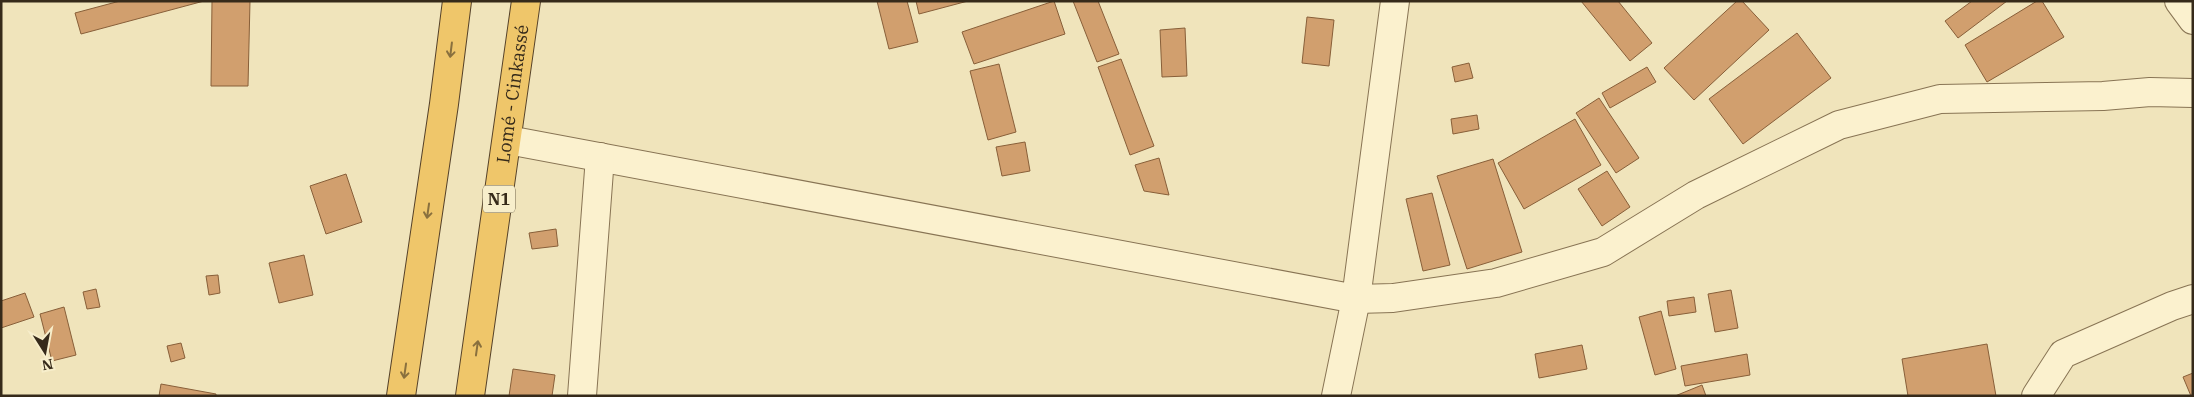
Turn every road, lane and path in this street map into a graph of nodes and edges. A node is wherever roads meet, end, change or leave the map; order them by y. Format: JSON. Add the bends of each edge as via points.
{"nodes":[{"id":1,"x":456,"y":1,"type":"edge"},
{"id":2,"x":526,"y":1,"type":"edge"},
{"id":3,"x":1395,"y":1,"type":"edge"},
{"id":4,"x":2179,"y":1,"type":"edge"},
{"id":5,"x":2193,"y":20,"type":"edge"},
{"id":6,"x":2193,"y":94,"type":"edge"},
{"id":7,"x":508,"y":140,"type":"junction"},
{"id":8,"x":600,"y":157,"type":"junction"},
{"id":9,"x":1356,"y":299,"type":"junction"},
{"id":10,"x":2193,"y":299,"type":"edge"},
{"id":11,"x":401,"y":396,"type":"edge"},
{"id":12,"x":470,"y":396,"type":"edge"},
{"id":13,"x":582,"y":396,"type":"edge"},
{"id":14,"x":1336,"y":396,"type":"edge"},
{"id":15,"x":2036,"y":396,"type":"edge"}],
"edges":[{"from":1,"to":11,"type":"highway","one_way":true},
{"from":2,"to":7,"type":"highway","name":"Lomé - Cinkassé","number":"N1"},
{"from":3,"to":9,"type":"street"},
{"from":4,"to":5,"type":"street"},
{"from":6,"to":9,"type":"street","via":[[2150,92],[1940,99],[1839,125],[1696,195],[1603,252],[1496,283],[1393,298]]},
{"from":7,"to":8,"type":"street"},
{"from":12,"to":7,"type":"highway","name":"Lomé - Cinkassé","number":"N1","one_way":true},
{"from":8,"to":9,"type":"street"},
{"from":8,"to":13,"type":"street"},
{"from":9,"to":14,"type":"street"},
{"from":10,"to":15,"type":"street","via":[[2063,354]]}]}
